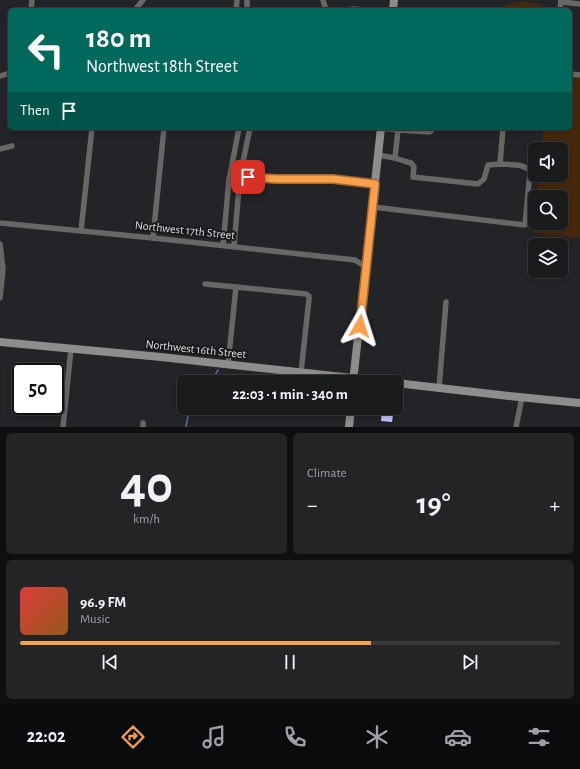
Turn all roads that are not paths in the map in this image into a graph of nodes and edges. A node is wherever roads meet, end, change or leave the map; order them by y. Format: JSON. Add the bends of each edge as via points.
{"nodes":[{"id":1,"x":143,"y":0,"type":"edge"},
{"id":2,"x":561,"y":1,"type":"edge"},
{"id":3,"x":580,"y":4,"type":"edge"},
{"id":4,"x":137,"y":8,"type":"edge"},
{"id":5,"x":92,"y":130,"type":"edge"},
{"id":6,"x":164,"y":130,"type":"edge"},
{"id":7,"x":239,"y":130,"type":"edge"},
{"id":8,"x":250,"y":130,"type":"edge"},
{"id":9,"x":381,"y":130,"type":"edge"},
{"id":10,"x":398,"y":130,"type":"joint"},
{"id":11,"x":432,"y":130,"type":"edge"},
{"id":12,"x":503,"y":130,"type":"edge"},
{"id":13,"x":12,"y":146,"type":"dead end"},
{"id":14,"x":0,"y":148,"type":"edge"},
{"id":15,"x":378,"y":156,"type":"junction"},
{"id":16,"x":395,"y":158,"type":"junction"},
{"id":17,"x":500,"y":164,"type":"junction"},
{"id":18,"x":240,"y":176,"type":"junction"},
{"id":19,"x":375,"y":184,"type":"junction"},
{"id":20,"x":373,"y":207,"type":"junction"},
{"id":21,"x":0,"y":224,"type":"edge"},
{"id":22,"x":81,"y":232,"type":"junction"},
{"id":23,"x":153,"y":238,"type":"junction"},
{"id":24,"x":0,"y":244,"type":"edge"},
{"id":25,"x":223,"y":245,"type":"junction"},
{"id":26,"x":234,"y":246,"type":"junction"},
{"id":27,"x":366,"y":267,"type":"junction"},
{"id":28,"x":205,"y":284,"type":"dead end"},
{"id":29,"x":236,"y":287,"type":"junction"},
{"id":30,"x":0,"y":298,"type":"edge"},
{"id":31,"x":446,"y":302,"type":"dead end"},
{"id":32,"x":0,"y":342,"type":"edge"},
{"id":33,"x":71,"y":349,"type":"junction"},
{"id":34,"x":228,"y":364,"type":"junction"},
{"id":35,"x":301,"y":372,"type":"junction"},
{"id":36,"x":320,"y":375,"type":"edge"},
{"id":37,"x":354,"y":375,"type":"edge"},
{"id":38,"x":403,"y":384,"type":"edge"},
{"id":39,"x":438,"y":388,"type":"junction"},
{"id":40,"x":522,"y":397,"type":"junction"},
{"id":41,"x":580,"y":403,"type":"edge"},
{"id":42,"x":350,"y":415,"type":"edge"},
{"id":43,"x":63,"y":427,"type":"edge"},
{"id":44,"x":349,"y":427,"type":"edge"},
{"id":45,"x":516,"y":427,"type":"edge"}],
"edges":[{"from":1,"to":4,"type":"street"},
{"from":2,"to":3,"type":"street"},
{"from":5,"to":22,"type":"street"},
{"from":6,"to":23,"type":"street"},
{"from":7,"to":25,"type":"street","via":[[229,180]]},
{"from":8,"to":18,"type":"street"},
{"from":9,"to":15,"type":"street"},
{"from":10,"to":11,"type":"street"},
{"from":10,"to":16,"type":"street"},
{"from":12,"to":17,"type":"street"},
{"from":13,"to":14,"type":"street"},
{"from":15,"to":16,"type":"street"},
{"from":15,"to":19,"type":"street"},
{"from":16,"to":17,"type":"street","via":[[412,164],[413,177],[478,184],[484,179],[488,165]]},
{"from":17,"to":20,"type":"street","via":[[524,166],[530,170],[525,225]]},
{"from":18,"to":19,"type":"street","via":[[333,179]]},
{"from":18,"to":26,"type":"street"},
{"from":19,"to":20,"type":"street"},
{"from":20,"to":27,"type":"street"},
{"from":21,"to":22,"type":"street","name":"Northwest 17th Street"},
{"from":22,"to":23,"type":"street","name":"Northwest 17th Street"},
{"from":23,"to":25,"type":"street","name":"Northwest 17th Street"},
{"from":24,"to":30,"type":"street","via":[[3,269]]},
{"from":25,"to":26,"type":"street","name":"Northwest 17th Street"},
{"from":26,"to":27,"type":"street","name":"Northwest 17th Street","via":[[354,260]]},
{"from":27,"to":37,"type":"street"},
{"from":28,"to":29,"type":"street"},
{"from":29,"to":34,"type":"street"},
{"from":29,"to":35,"type":"street","via":[[309,296]]},
{"from":31,"to":39,"type":"street"},
{"from":32,"to":33,"type":"street","name":"Northwest 16th Street"},
{"from":33,"to":34,"type":"street","name":"Northwest 16th Street"},
{"from":33,"to":43,"type":"street"},
{"from":34,"to":35,"type":"street","name":"Northwest 16th Street"},
{"from":35,"to":36,"type":"street","name":"Northwest 16th Street"},
{"from":38,"to":39,"type":"street"},
{"from":39,"to":40,"type":"street"},
{"from":40,"to":41,"type":"street"},
{"from":40,"to":45,"type":"street"},
{"from":42,"to":44,"type":"street"}]}
